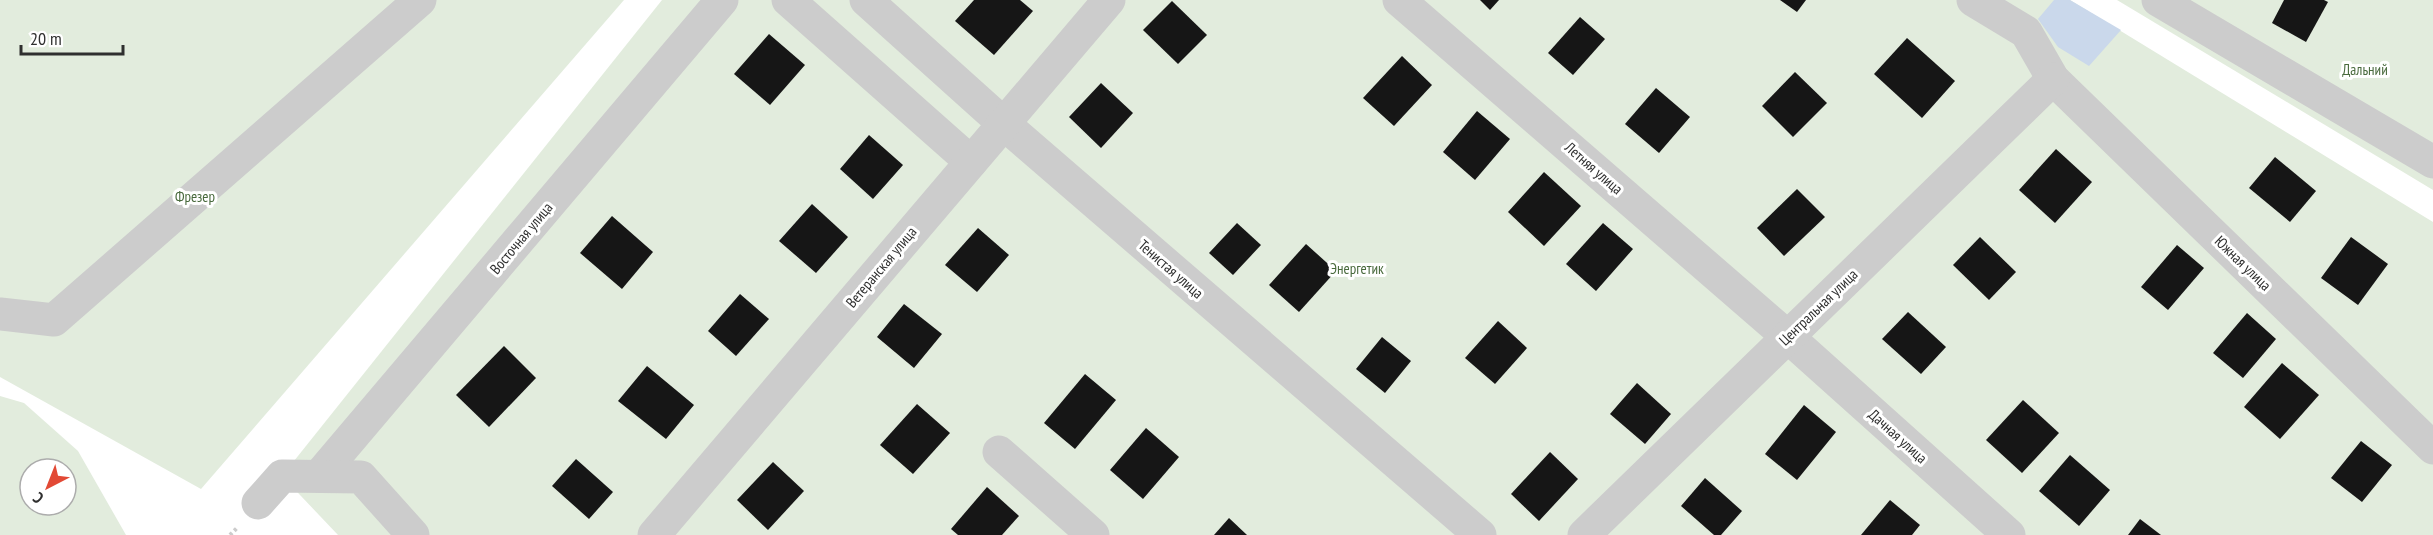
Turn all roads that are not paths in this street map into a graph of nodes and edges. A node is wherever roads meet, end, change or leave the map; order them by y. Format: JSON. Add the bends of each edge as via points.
{"nodes":[{"id":1,"x":420,"y":0,"type":"edge"},
{"id":2,"x":722,"y":0,"type":"edge"},
{"id":3,"x":788,"y":0,"type":"edge"},
{"id":4,"x":866,"y":0,"type":"edge"},
{"id":5,"x":1109,"y":0,"type":"edge"},
{"id":6,"x":1399,"y":0,"type":"edge"},
{"id":7,"x":1973,"y":0,"type":"edge"},
{"id":8,"x":2157,"y":0,"type":"edge"},
{"id":9,"x":2053,"y":79,"type":"junction"},
{"id":10,"x":1004,"y":124,"type":"junction"},
{"id":11,"x":971,"y":162,"type":"junction"},
{"id":12,"x":2433,"y":162,"type":"edge"},
{"id":13,"x":0,"y":314,"type":"edge"},
{"id":14,"x":1788,"y":337,"type":"junction"},
{"id":15,"x":2433,"y":448,"type":"edge"},
{"id":16,"x":999,"y":452,"type":"dead end"},
{"id":17,"x":319,"y":477,"type":"junction"},
{"id":18,"x":258,"y":503,"type":"dead end"},
{"id":19,"x":413,"y":535,"type":"edge"},
{"id":20,"x":654,"y":535,"type":"edge"},
{"id":21,"x":1093,"y":535,"type":"edge"},
{"id":22,"x":1480,"y":535,"type":"edge"},
{"id":23,"x":1584,"y":535,"type":"edge"},
{"id":24,"x":2009,"y":535,"type":"edge"}],
"edges":[{"from":1,"to":13,"type":"street","via":[[54,320]]},
{"from":2,"to":17,"type":"street","name":"Восточная улица"},
{"from":3,"to":11,"type":"street"},
{"from":4,"to":10,"type":"street","name":"Тенистая улица"},
{"from":5,"to":10,"type":"street","name":"Ветеранская улица"},
{"from":6,"to":14,"type":"street","name":"Летняя улица"},
{"from":7,"to":9,"type":"street","name":"Южная улица","via":[[2026,32]]},
{"from":8,"to":12,"type":"street"},
{"from":9,"to":14,"type":"street","name":"Центральная улица"},
{"from":9,"to":15,"type":"street","name":"Южная улица"},
{"from":10,"to":11,"type":"street","name":"Ветеранская улица"},
{"from":10,"to":22,"type":"street","name":"Тенистая улица"},
{"from":11,"to":20,"type":"street","name":"Ветеранская улица"},
{"from":14,"to":23,"type":"street","name":"Центральная улица"},
{"from":14,"to":24,"type":"street","name":"Дачная улица"},
{"from":16,"to":21,"type":"street"},
{"from":17,"to":18,"type":"street","via":[[282,476]]},
{"from":17,"to":19,"type":"street","via":[[361,477]]}]}
